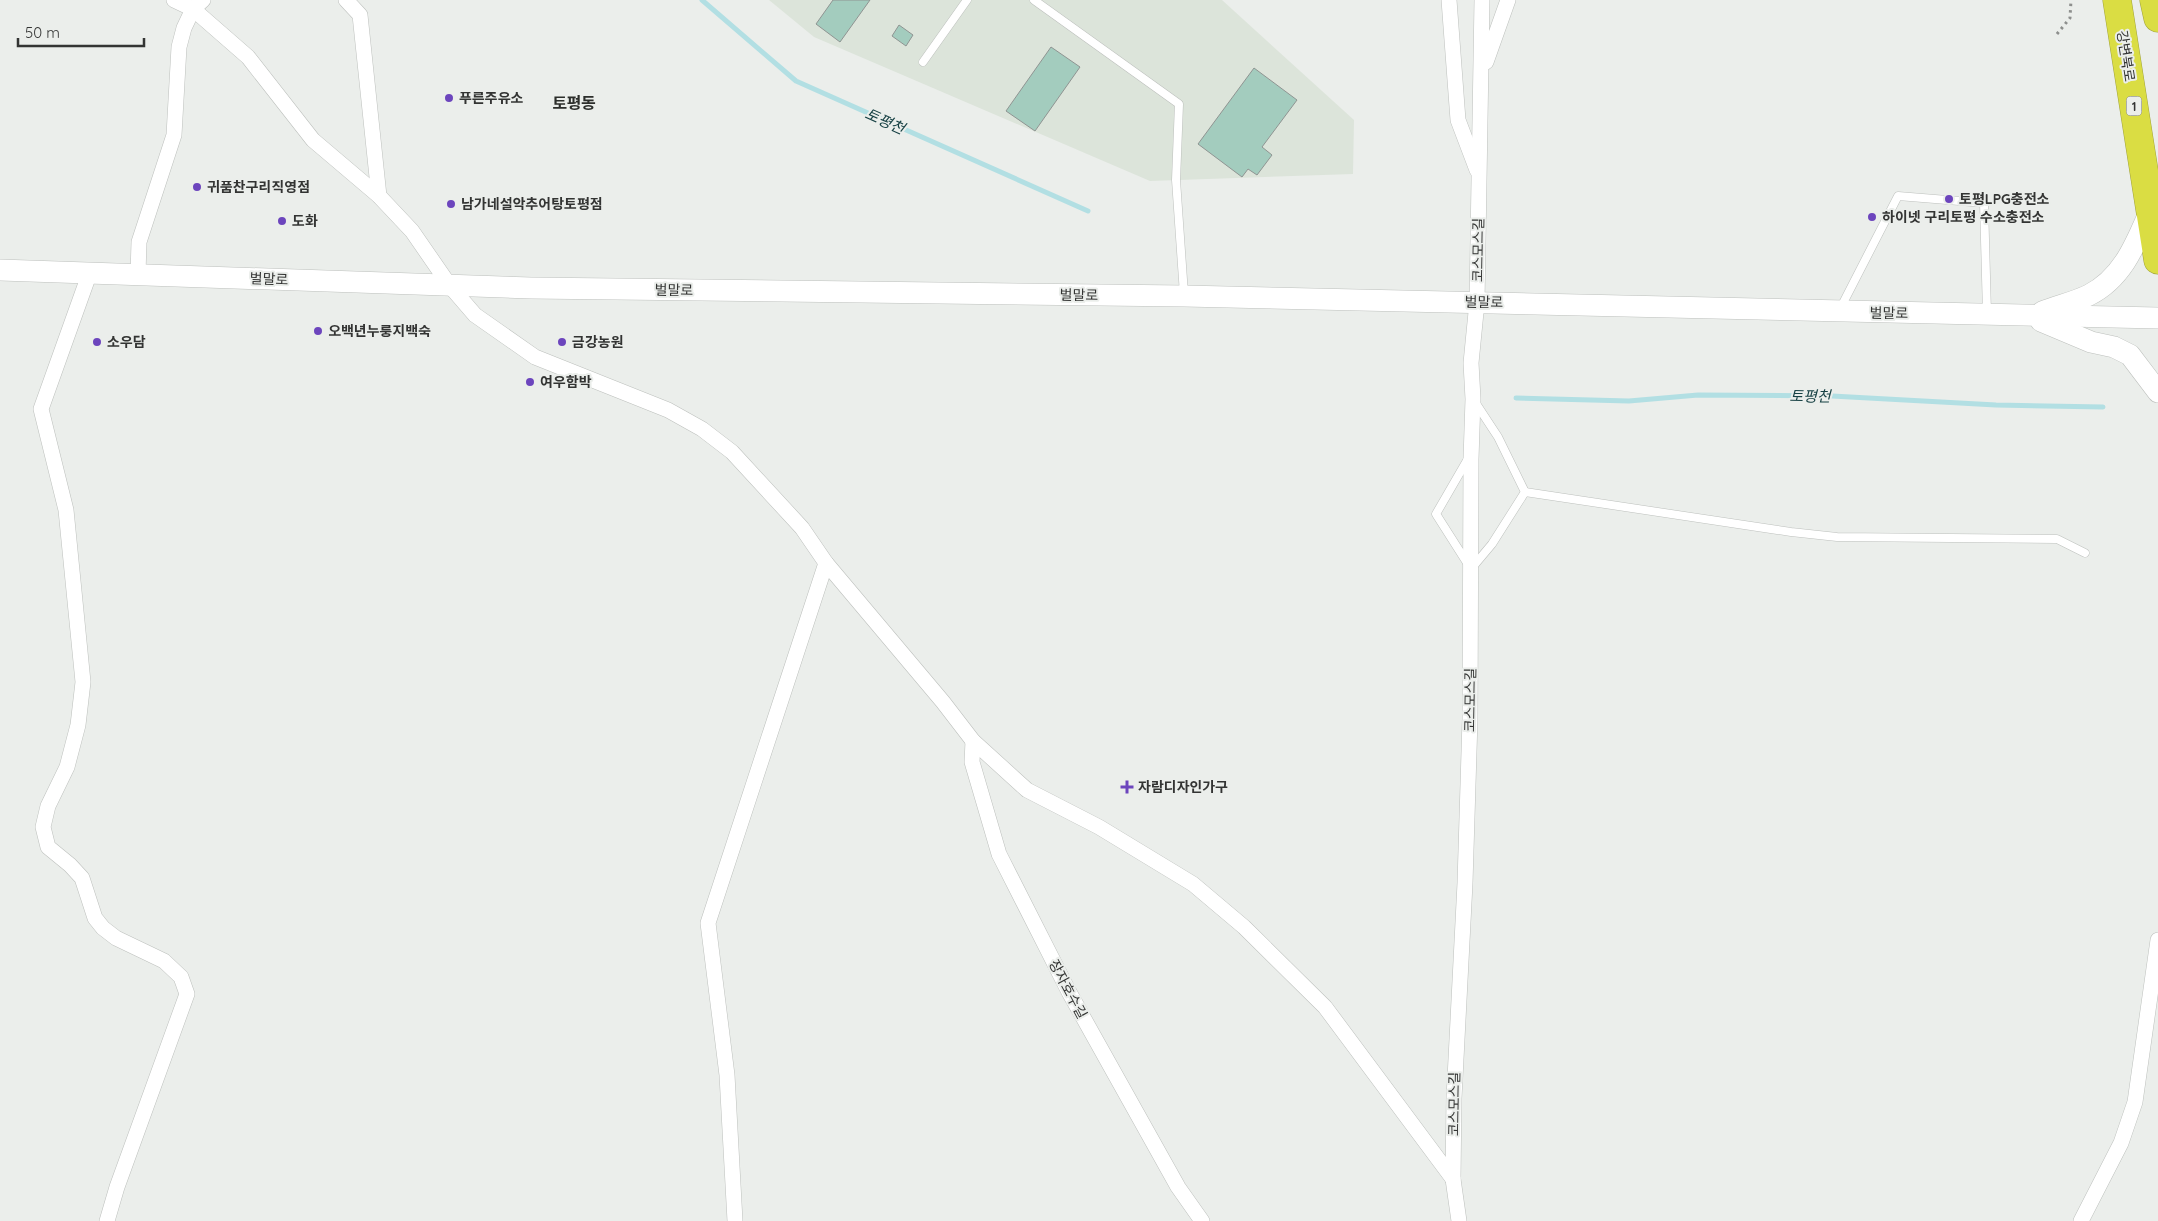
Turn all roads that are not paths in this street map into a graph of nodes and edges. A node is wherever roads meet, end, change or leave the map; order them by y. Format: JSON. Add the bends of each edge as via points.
{"nodes":[{"id":1,"x":174,"y":0,"type":"edge"},
{"id":2,"x":346,"y":0,"type":"edge"},
{"id":3,"x":967,"y":0,"type":"edge"},
{"id":4,"x":1034,"y":0,"type":"edge"},
{"id":5,"x":1449,"y":0,"type":"edge"},
{"id":6,"x":1482,"y":0,"type":"edge"},
{"id":7,"x":1508,"y":0,"type":"edge"},
{"id":8,"x":2117,"y":0,"type":"edge"},
{"id":9,"x":2154,"y":0,"type":"edge"},
{"id":10,"x":198,"y":5,"type":"edge"},
{"id":11,"x":2158,"y":18,"type":"edge"},
{"id":12,"x":923,"y":62,"type":"dead end"},
{"id":13,"x":1482,"y":72,"type":"junction"},
{"id":14,"x":1480,"y":178,"type":"junction"},
{"id":15,"x":379,"y":196,"type":"junction"},
{"id":16,"x":2150,"y":212,"type":"junction"},
{"id":17,"x":2158,"y":260,"type":"edge"},
{"id":18,"x":0,"y":270,"type":"edge"},
{"id":19,"x":90,"y":272,"type":"junction"},
{"id":20,"x":138,"y":274,"type":"junction"},
{"id":21,"x":450,"y":286,"type":"junction"},
{"id":22,"x":1184,"y":296,"type":"junction"},
{"id":23,"x":1477,"y":302,"type":"junction"},
{"id":24,"x":1838,"y":312,"type":"junction"},
{"id":25,"x":1987,"y":315,"type":"junction"},
{"id":26,"x":2030,"y":316,"type":"junction"},
{"id":27,"x":2158,"y":318,"type":"edge"},
{"id":28,"x":2158,"y":392,"type":"edge"},
{"id":29,"x":1473,"y":399,"type":"junction"},
{"id":30,"x":1471,"y":453,"type":"junction"},
{"id":31,"x":1525,"y":492,"type":"junction"},
{"id":32,"x":2085,"y":553,"type":"dead end"},
{"id":33,"x":826,"y":563,"type":"junction"},
{"id":34,"x":1471,"y":569,"type":"junction"},
{"id":35,"x":973,"y":740,"type":"junction"},
{"id":36,"x":2158,"y":940,"type":"edge"},
{"id":37,"x":1454,"y":1179,"type":"junction"},
{"id":38,"x":108,"y":1221,"type":"edge"},
{"id":39,"x":735,"y":1221,"type":"edge"},
{"id":40,"x":1202,"y":1221,"type":"edge"},
{"id":41,"x":1459,"y":1221,"type":"edge"},
{"id":42,"x":2080,"y":1221,"type":"edge"}],
"edges":[{"from":1,"to":10,"type":"street"},
{"from":2,"to":15,"type":"street","via":[[360,15]]},
{"from":3,"to":12,"type":"lane"},
{"from":4,"to":22,"type":"lane","via":[[1179,104],[1176,180]]},
{"from":5,"to":14,"type":"street","name":"코스모스길","via":[[1458,120]]},
{"from":6,"to":13,"type":"street","name":"코스모스길"},
{"from":7,"to":13,"type":"street","name":"코스모스길"},
{"from":8,"to":16,"type":"highway","name":"강변북로","number":"1"},
{"from":9,"to":11,"type":"highway"},
{"from":10,"to":15,"type":"street","via":[[248,57],[313,140]]},
{"from":10,"to":20,"type":"street","via":[[184,28],[179,47],[174,135],[139,242]]},
{"from":13,"to":14,"type":"street","name":"코스모스길"},
{"from":14,"to":23,"type":"street","name":"코스모스길"},
{"from":15,"to":21,"type":"street","via":[[412,232]]},
{"from":16,"to":17,"type":"highway","name":"강변북로","number":"1"},
{"from":16,"to":26,"type":"street","via":[[2127,262],[2106,284],[2090,295]]},
{"from":18,"to":19,"type":"street","name":"벌말로"},
{"from":19,"to":20,"type":"street","name":"벌말로"},
{"from":19,"to":38,"type":"street","via":[[41,409],[66,510],[83,682],[78,725],[43,827],[48,847],[82,878],[95,918],[103,928],[116,938],[164,961],[181,977],[187,994],[116,1187]]},
{"from":20,"to":21,"type":"street","name":"벌말로"},
{"from":21,"to":22,"type":"street","name":"벌말로"},
{"from":21,"to":33,"type":"street","via":[[475,315],[535,357],[630,393],[702,429],[732,452],[761,482],[802,528]]},
{"from":22,"to":23,"type":"street","name":"벌말로"},
{"from":23,"to":24,"type":"street","name":"벌말로"},
{"from":23,"to":29,"type":"street","name":"코스모스길","via":[[1471,363]]},
{"from":24,"to":25,"type":"street","name":"벌말로"},
{"from":24,"to":25,"type":"lane","via":[[1898,196],[1984,203]]},
{"from":25,"to":26,"type":"street","name":"벌말로"},
{"from":26,"to":27,"type":"street","name":"벌말로"},
{"from":26,"to":28,"type":"street","via":[[2091,342],[2114,346],[2130,355]]},
{"from":29,"to":30,"type":"street","name":"코스모스길"},
{"from":29,"to":31,"type":"lane","via":[[1498,437]]},
{"from":30,"to":34,"type":"street","name":"코스모스길"},
{"from":30,"to":34,"type":"lane","via":[[1436,514]]},
{"from":31,"to":32,"type":"lane","via":[[1837,537],[2058,539]]},
{"from":31,"to":34,"type":"lane","via":[[1492,544]]},
{"from":33,"to":35,"type":"street"},
{"from":33,"to":39,"type":"street","via":[[708,923],[727,1075]]},
{"from":34,"to":37,"type":"street","name":"코스모스길","via":[[1470,719],[1454,1098]]},
{"from":35,"to":37,"type":"street","via":[[1027,790],[1099,827],[1193,884],[1244,927],[1325,1007]]},
{"from":35,"to":40,"type":"street","name":"장자호수길","via":[[972,762],[999,854],[1069,992],[1178,1187]]},
{"from":36,"to":42,"type":"street","via":[[2135,1102],[2121,1143]]},
{"from":37,"to":41,"type":"street","name":"코스모스길"}]}
